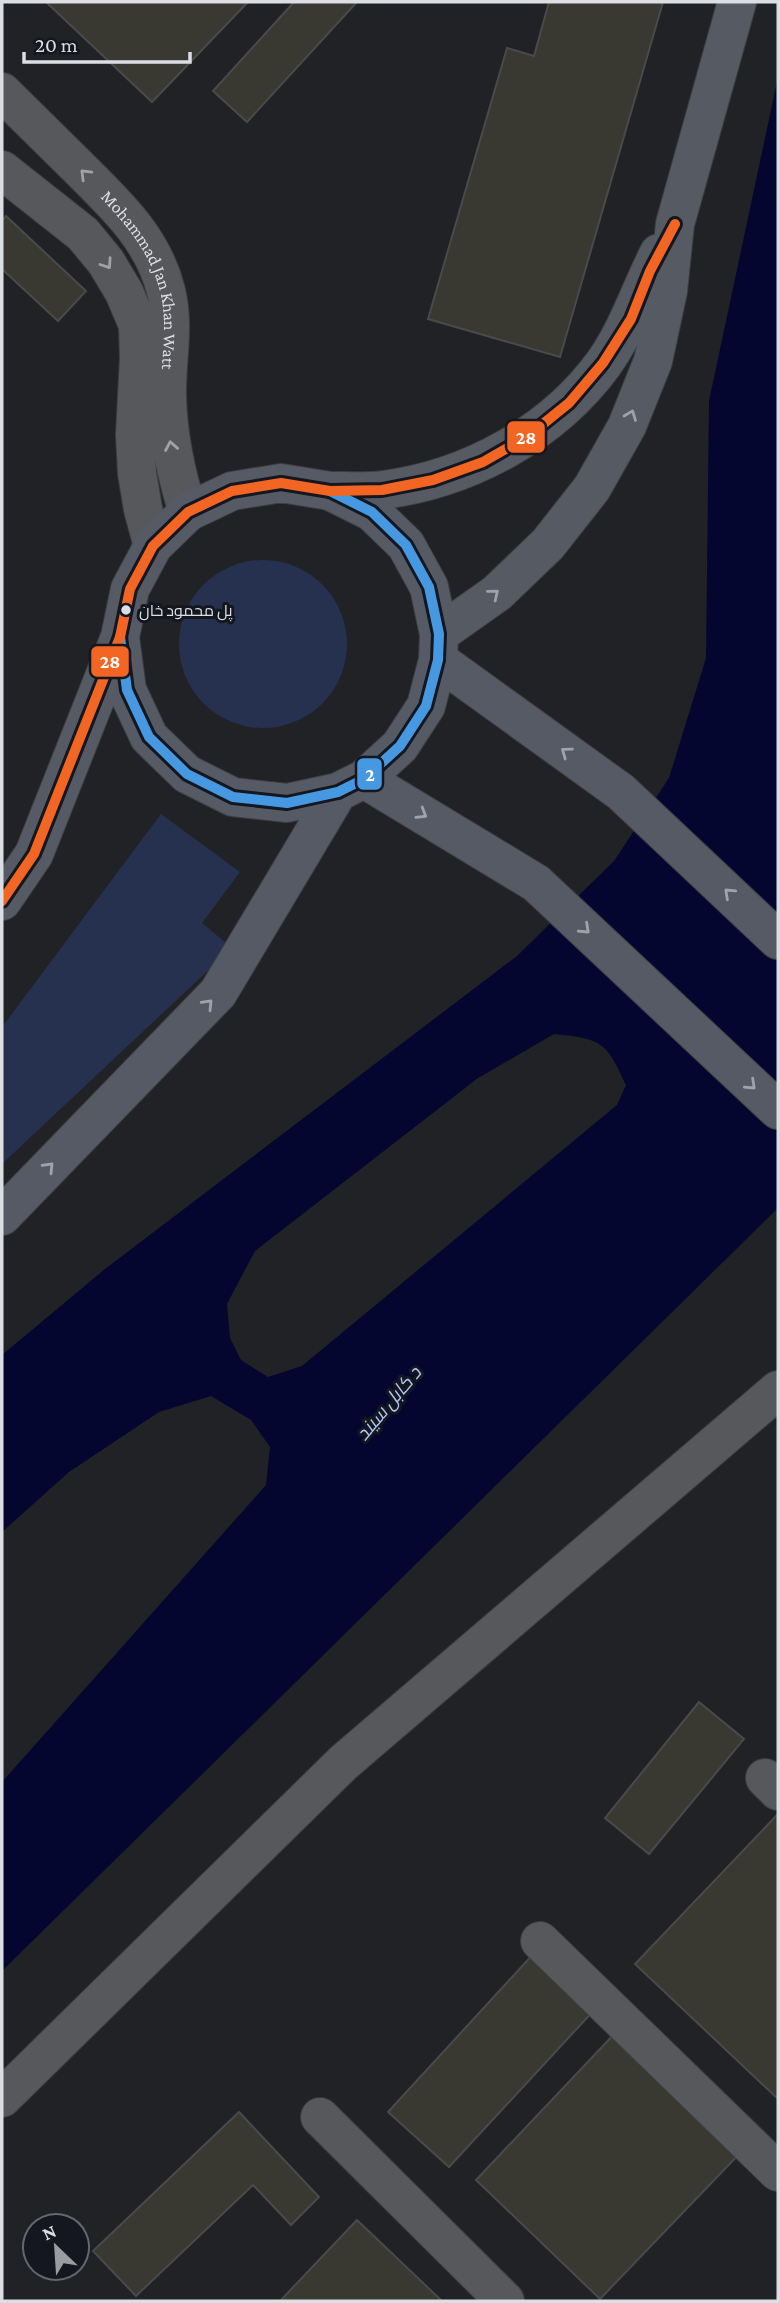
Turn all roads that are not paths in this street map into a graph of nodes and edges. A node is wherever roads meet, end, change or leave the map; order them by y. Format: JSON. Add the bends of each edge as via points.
{"nodes":[{"id":1,"x":737,"y":2,"type":"edge"},
{"id":2,"x":2,"y":92,"type":"edge"},
{"id":3,"x":2,"y":170,"type":"edge"},
{"id":4,"x":675,"y":223,"type":"junction"},
{"id":5,"x":330,"y":491,"type":"junction"},
{"id":6,"x":188,"y":512,"type":"junction"},
{"id":7,"x":153,"y":546,"type":"junction"},
{"id":8,"x":120,"y":637,"type":"junction"},
{"id":9,"x":438,"y":647,"type":"junction"},
{"id":10,"x":351,"y":785,"type":"junction"},
{"id":11,"x":2,"y":901,"type":"edge"},
{"id":12,"x":778,"y":940,"type":"edge"},
{"id":13,"x":778,"y":1110,"type":"edge"},
{"id":14,"x":2,"y":1216,"type":"edge"},
{"id":15,"x":778,"y":1390,"type":"edge"},
{"id":16,"x":540,"y":1941,"type":"dead end"},
{"id":17,"x":2,"y":2098,"type":"edge"},
{"id":18,"x":320,"y":2117,"type":"dead end"},
{"id":19,"x":778,"y":2172,"type":"edge"},
{"id":20,"x":505,"y":2301,"type":"edge"}],
"edges":[{"from":1,"to":4,"type":"main road"},
{"from":6,"to":2,"type":"street","name":"Mohammad Jan Khan Watt","one_way":true,"via":[[169,436],[170,325],[167,293],[157,262],[120,208]]},
{"from":3,"to":7,"type":"street","name":"Mohammad Jan Khan Watt","one_way":true,"via":[[83,234],[106,262],[138,325],[137,472]]},
{"from":4,"to":5,"type":"main road","via":[[631,319],[604,363],[569,402],[528,436],[483,462],[433,480],[382,490]]},
{"from":9,"to":4,"type":"main road","one_way":true,"via":[[548,544],[592,488],[627,426],[653,360],[668,291]]},
{"from":5,"to":6,"type":"highway","via":[[281,483],[232,491]]},
{"from":5,"to":9,"type":"highway","via":[[372,512],[406,545],[429,587]]},
{"from":6,"to":7,"type":"highway"},
{"from":7,"to":8,"type":"highway","via":[[130,589]]},
{"from":8,"to":10,"type":"highway","via":[[127,690],[149,737],[187,774],[233,797],[287,803]]},
{"from":8,"to":11,"type":"highway","via":[[34,854]]},
{"from":9,"to":10,"type":"highway","via":[[426,706],[400,747]]},
{"from":12,"to":9,"type":"highway","one_way":true,"via":[[621,792]]},
{"from":10,"to":13,"type":"highway","one_way":true,"via":[[536,883]]},
{"from":14,"to":10,"type":"highway","one_way":true,"via":[[218,993]]},
{"from":15,"to":17,"type":"street","via":[[343,1763]]},
{"from":16,"to":19,"type":"street"},
{"from":18,"to":20,"type":"street"}]}
